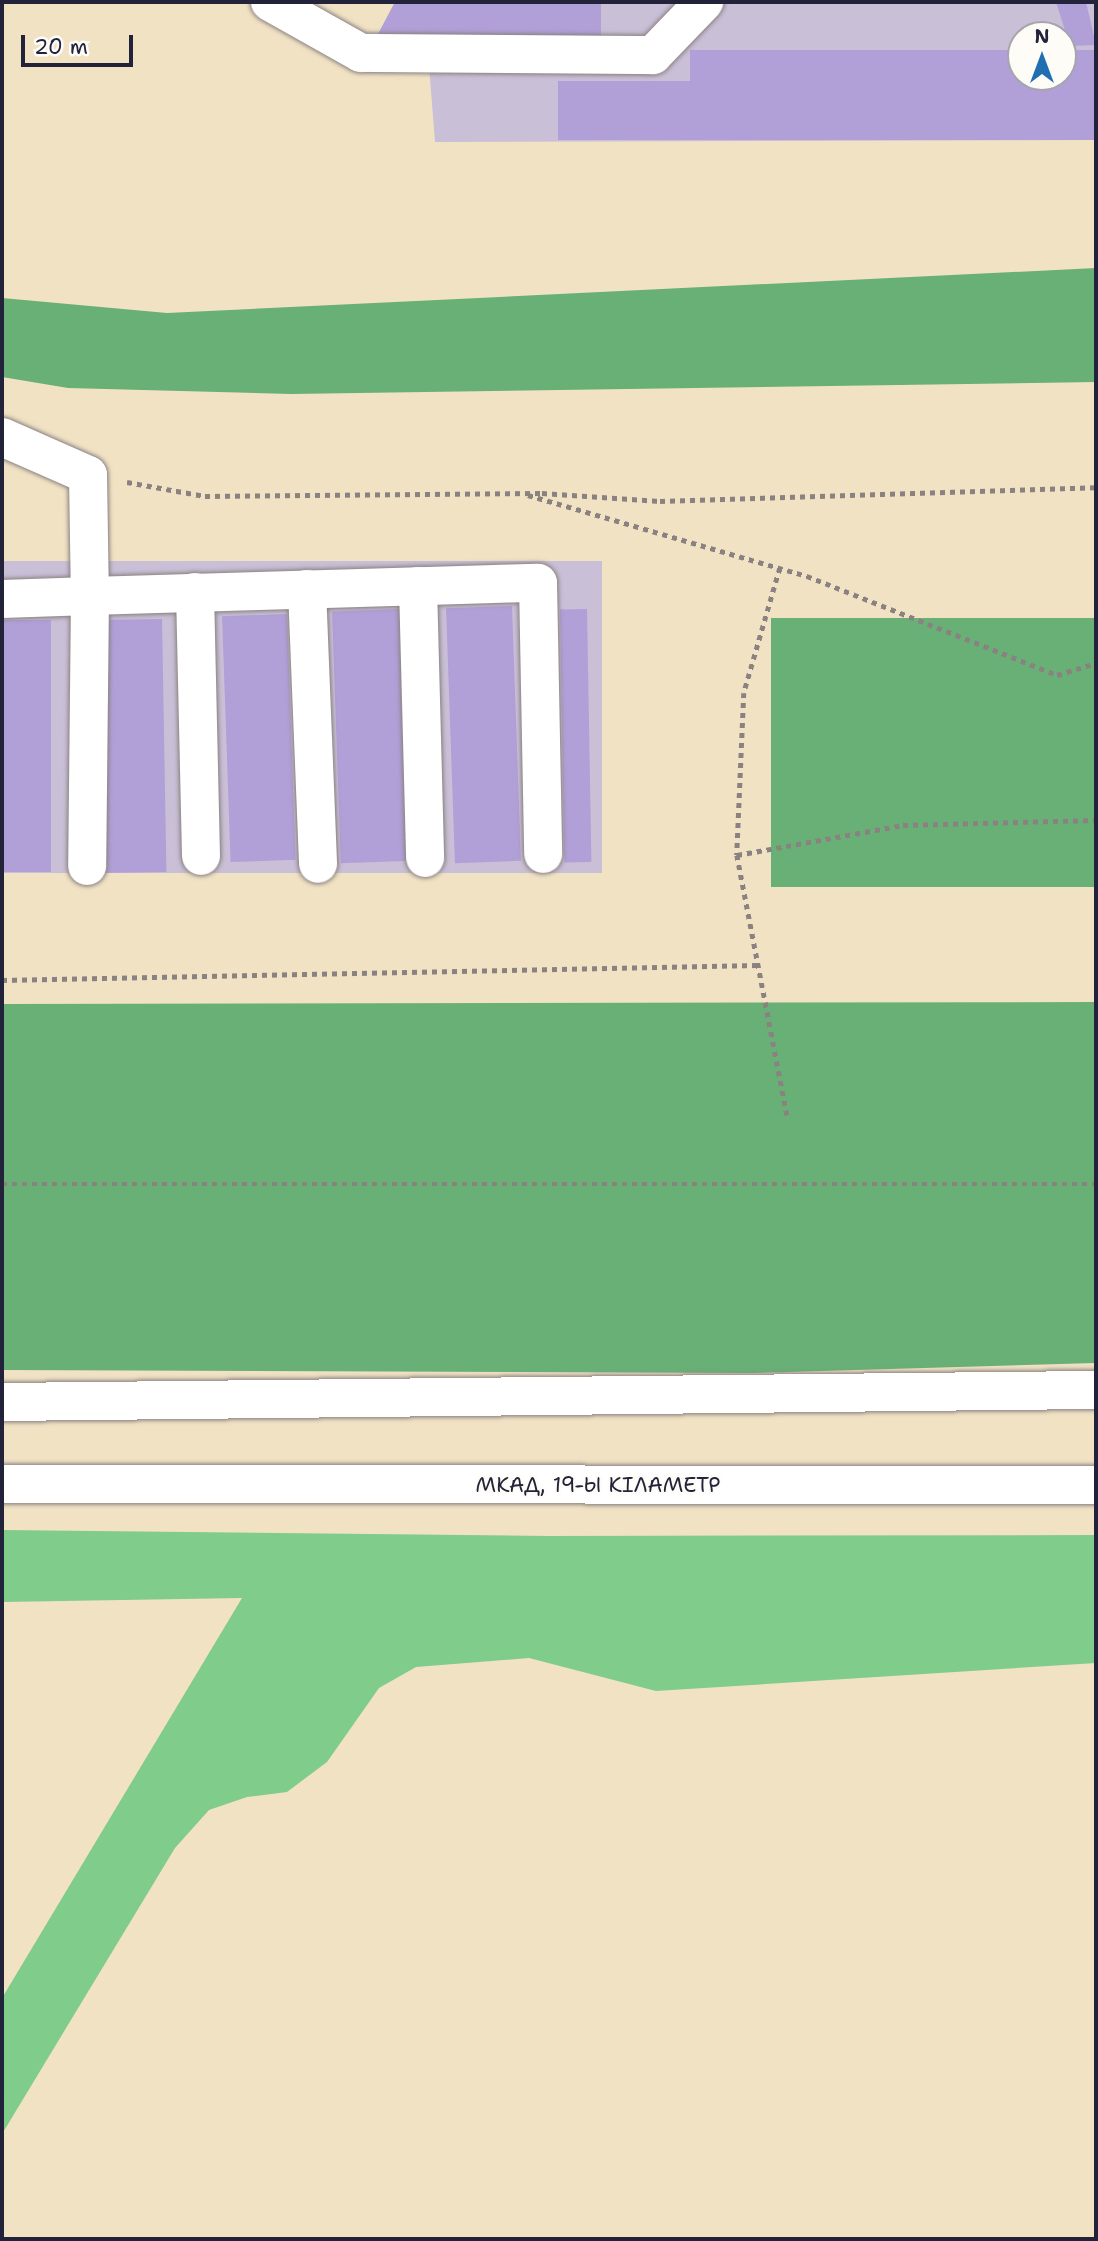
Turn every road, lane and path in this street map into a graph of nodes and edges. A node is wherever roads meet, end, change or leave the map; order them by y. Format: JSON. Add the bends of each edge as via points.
{"nodes":[{"id":1,"x":270,"y":2,"type":"edge"},
{"id":2,"x":704,"y":2,"type":"edge"},
{"id":3,"x":2,"y":437,"type":"edge"},
{"id":4,"x":88,"y":475,"type":"junction"},
{"id":5,"x":1096,"y":487,"type":"edge"},
{"id":6,"x":524,"y":494,"type":"junction"},
{"id":7,"x":780,"y":568,"type":"junction"},
{"id":8,"x":418,"y":586,"type":"junction"},
{"id":9,"x":307,"y":589,"type":"junction"},
{"id":10,"x":195,"y":592,"type":"junction"},
{"id":11,"x":90,"y":596,"type":"junction"},
{"id":12,"x":2,"y":599,"type":"edge"},
{"id":13,"x":1096,"y":663,"type":"edge"},
{"id":14,"x":1096,"y":820,"type":"edge"},
{"id":15,"x":543,"y":854,"type":"dead end"},
{"id":16,"x":737,"y":855,"type":"junction"},
{"id":17,"x":201,"y":856,"type":"dead end"},
{"id":18,"x":425,"y":858,"type":"dead end"},
{"id":19,"x":318,"y":864,"type":"dead end"},
{"id":20,"x":87,"y":866,"type":"dead end"},
{"id":21,"x":758,"y":965,"type":"junction"},
{"id":22,"x":2,"y":980,"type":"edge"},
{"id":23,"x":787,"y":1115,"type":"dead end"},
{"id":24,"x":2,"y":1184,"type":"edge"},
{"id":25,"x":1096,"y":1184,"type":"edge"},
{"id":26,"x":1096,"y":1390,"type":"edge"},
{"id":27,"x":2,"y":1402,"type":"edge"},
{"id":28,"x":2,"y":1484,"type":"edge"},
{"id":29,"x":1096,"y":1485,"type":"edge"}],
"edges":[{"from":1,"to":2,"type":"main road","via":[[361,53],[653,55]]},
{"from":3,"to":4,"type":"main road"},
{"from":4,"to":6,"type":"path","via":[[205,496]]},
{"from":4,"to":11,"type":"main road"},
{"from":5,"to":6,"type":"path","via":[[660,501]]},
{"from":6,"to":7,"type":"path"},
{"from":7,"to":13,"type":"path","via":[[1057,675]]},
{"from":7,"to":16,"type":"path","via":[[744,693]]},
{"from":8,"to":9,"type":"main road"},
{"from":8,"to":15,"type":"main road","via":[[538,583]]},
{"from":8,"to":18,"type":"main road"},
{"from":9,"to":10,"type":"main road"},
{"from":9,"to":19,"type":"main road"},
{"from":10,"to":11,"type":"main road"},
{"from":10,"to":17,"type":"main road"},
{"from":11,"to":12,"type":"main road"},
{"from":11,"to":20,"type":"main road"},
{"from":14,"to":16,"type":"path","via":[[903,825]]},
{"from":16,"to":21,"type":"path"},
{"from":21,"to":22,"type":"path"},
{"from":21,"to":23,"type":"path"},
{"from":24,"to":25,"type":"path"},
{"from":26,"to":27,"type":"main road"},
{"from":28,"to":29,"type":"main road","name":"МКАД, 19-Ы КІЛАМЕТР"}]}
